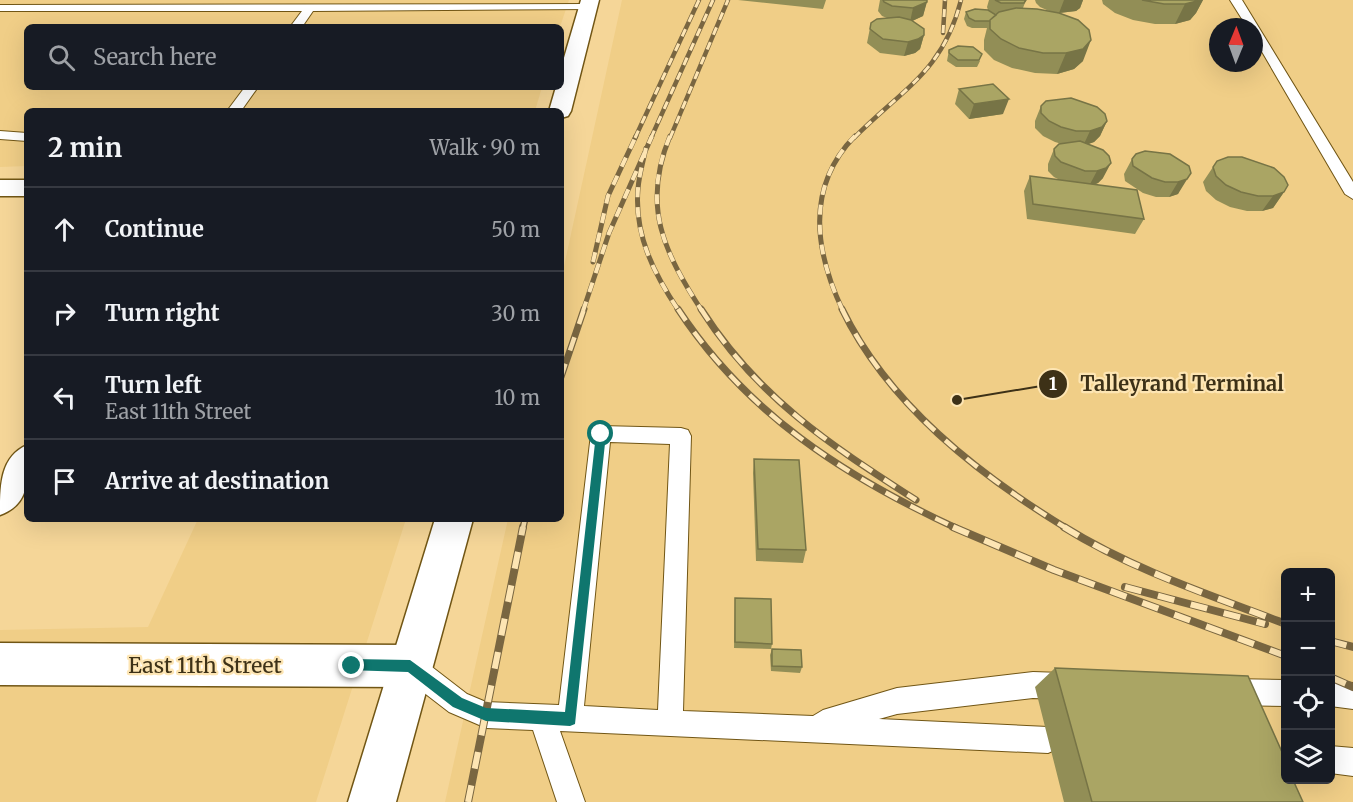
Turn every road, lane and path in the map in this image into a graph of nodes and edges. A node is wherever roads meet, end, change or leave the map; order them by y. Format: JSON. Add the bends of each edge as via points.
{"nodes":[{"id":1,"x":1236,"y":0,"type":"edge"},
{"id":2,"x":405,"y":4,"type":"edge"},
{"id":3,"x":589,"y":4,"type":"edge"},
{"id":4,"x":0,"y":8,"type":"edge"},
{"id":5,"x":309,"y":9,"type":"junction"},
{"id":6,"x":1248,"y":18,"type":"edge"},
{"id":7,"x":298,"y":24,"type":"edge"},
{"id":8,"x":1263,"y":43,"type":"edge"},
{"id":9,"x":250,"y":90,"type":"edge"},
{"id":10,"x":236,"y":108,"type":"edge"},
{"id":11,"x":561,"y":108,"type":"edge"},
{"id":12,"x":0,"y":135,"type":"edge"},
{"id":13,"x":24,"y":137,"type":"edge"},
{"id":14,"x":0,"y":188,"type":"edge"},
{"id":15,"x":24,"y":188,"type":"edge"},
{"id":16,"x":1353,"y":194,"type":"edge"},
{"id":17,"x":24,"y":464,"type":"edge"},
{"id":18,"x":0,"y":499,"type":"edge"},
{"id":19,"x":453,"y":522,"type":"edge"},
{"id":20,"x":0,"y":664,"type":"edge"},
{"id":21,"x":410,"y":666,"type":"junction"},
{"id":22,"x":1092,"y":687,"type":"edge"},
{"id":23,"x":1209,"y":692,"type":"edge"},
{"id":24,"x":1281,"y":693,"type":"edge"},
{"id":25,"x":1335,"y":694,"type":"edge"},
{"id":26,"x":1353,"y":696,"type":"edge"},
{"id":27,"x":542,"y":718,"type":"junction"},
{"id":28,"x":570,"y":719,"type":"junction"},
{"id":29,"x":670,"y":723,"type":"junction"},
{"id":30,"x":809,"y":727,"type":"junction"},
{"id":31,"x":1048,"y":740,"type":"dead end"},
{"id":32,"x":1335,"y":760,"type":"edge"},
{"id":33,"x":1353,"y":762,"type":"edge"},
{"id":34,"x":372,"y":802,"type":"edge"},
{"id":35,"x":571,"y":802,"type":"edge"}],
"edges":[{"from":1,"to":6,"type":"lane"},
{"from":2,"to":3,"type":"lane"},
{"from":2,"to":5,"type":"lane"},
{"from":3,"to":11,"type":"street"},
{"from":4,"to":5,"type":"lane"},
{"from":5,"to":7,"type":"lane"},
{"from":8,"to":16,"type":"lane"},
{"from":9,"to":10,"type":"lane"},
{"from":12,"to":13,"type":"lane"},
{"from":14,"to":15,"type":"street"},
{"from":17,"to":18,"type":"street"},
{"from":19,"to":21,"type":"street"},
{"from":20,"to":21,"type":"street","name":"East 11th Street"},
{"from":21,"to":27,"type":"lane","via":[[458,703],[486,715]]},
{"from":21,"to":34,"type":"street"},
{"from":22,"to":30,"type":"lane","via":[[1033,685],[897,701]]},
{"from":23,"to":24,"type":"lane"},
{"from":25,"to":26,"type":"lane"},
{"from":27,"to":28,"type":"lane"},
{"from":27,"to":35,"type":"lane"},
{"from":28,"to":29,"type":"lane"},
{"from":28,"to":29,"type":"lane","via":[[601,434],[681,436]]},
{"from":29,"to":30,"type":"lane"},
{"from":30,"to":31,"type":"lane"},
{"from":32,"to":33,"type":"lane"}]}
